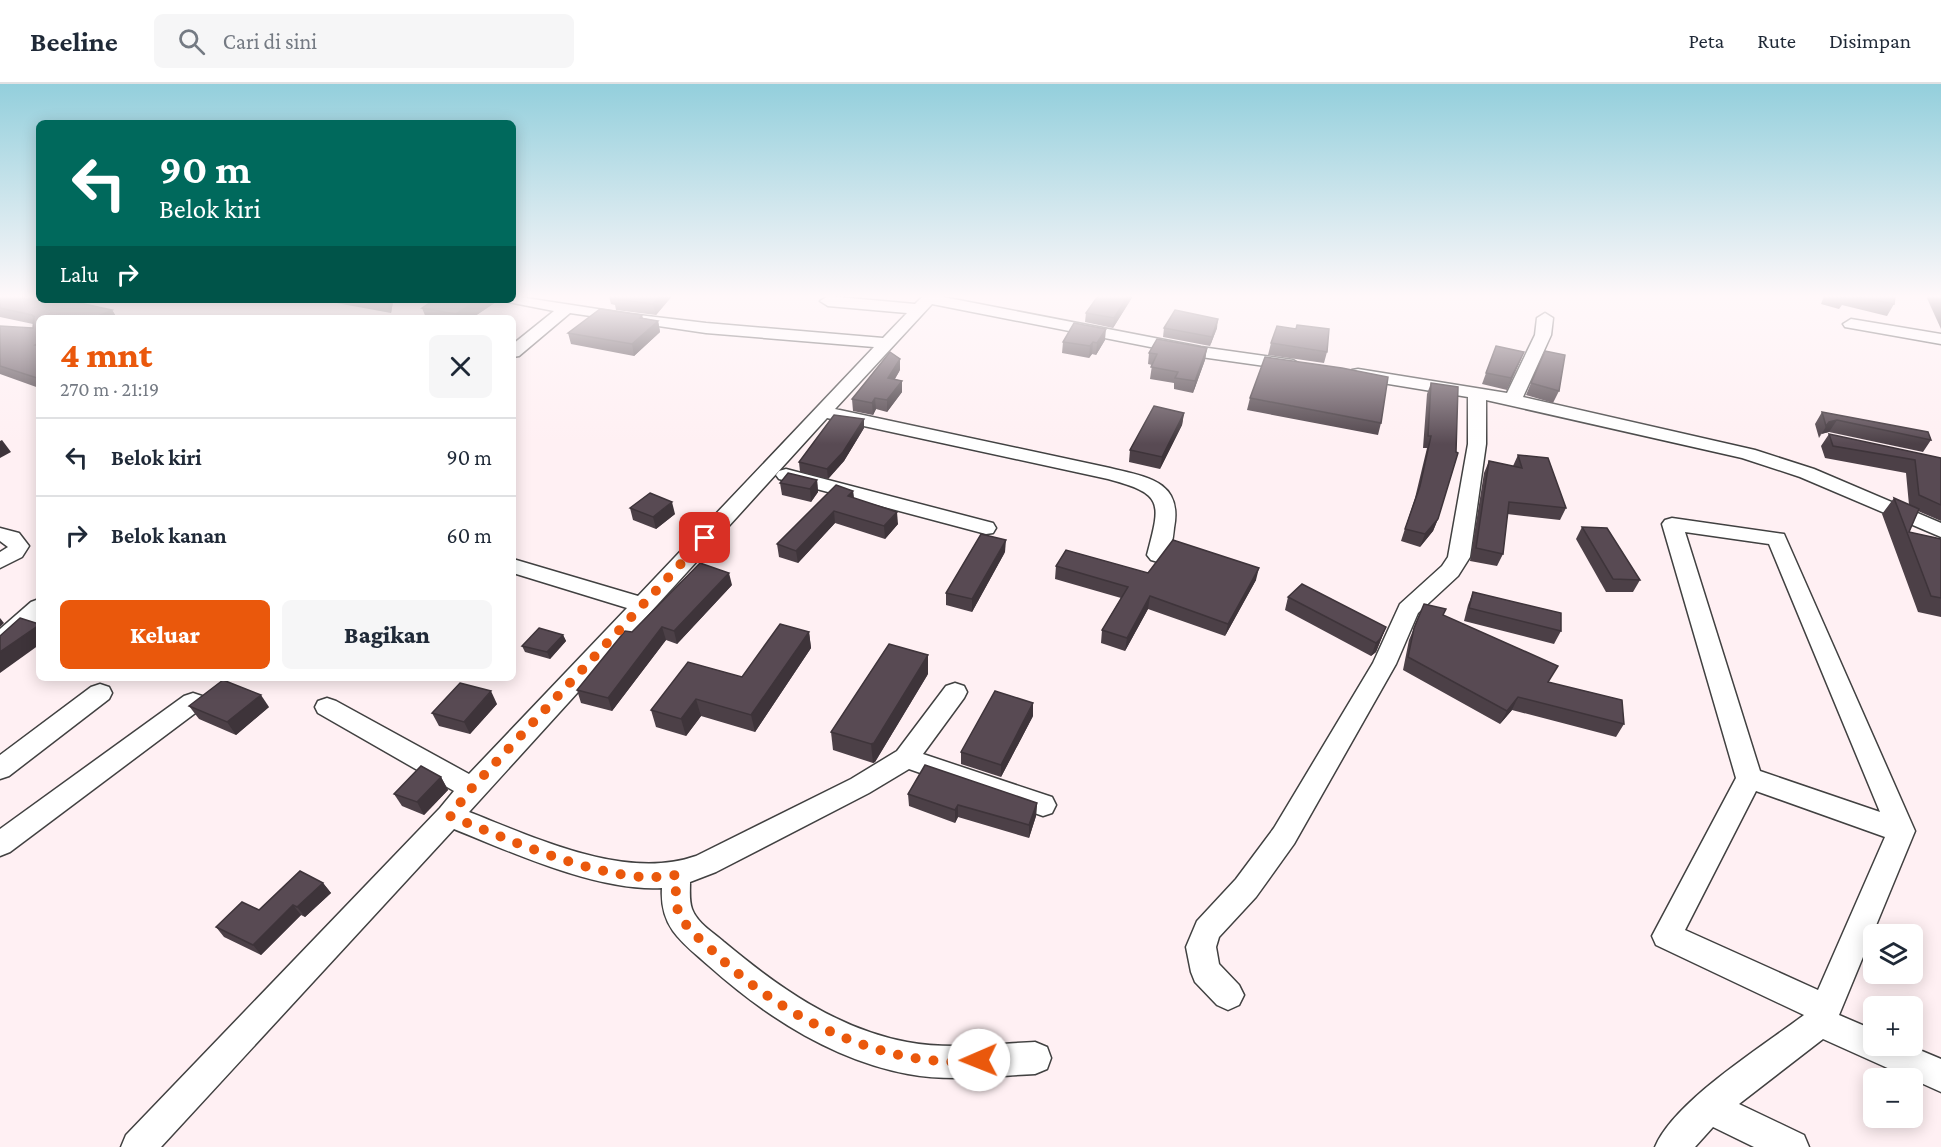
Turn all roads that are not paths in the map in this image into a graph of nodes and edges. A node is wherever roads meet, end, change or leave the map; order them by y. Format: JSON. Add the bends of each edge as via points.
{"nodes":[{"id":1,"x":885,"y":346,"type":"edge"},
{"id":2,"x":1167,"y":346,"type":"edge"},
{"id":3,"x":1538,"y":346,"type":"edge"},
{"id":4,"x":1311,"y":368,"type":"edge"},
{"id":5,"x":1345,"y":372,"type":"edge"},
{"id":6,"x":1477,"y":393,"type":"junction"},
{"id":7,"x":1511,"y":399,"type":"junction"},
{"id":8,"x":823,"y":412,"type":"junction"},
{"id":9,"x":767,"y":471,"type":"junction"},
{"id":10,"x":986,"y":528,"type":"dead end"},
{"id":11,"x":1941,"y":531,"type":"edge"},
{"id":12,"x":0,"y":534,"type":"edge"},
{"id":13,"x":1158,"y":555,"type":"edge"},
{"id":14,"x":0,"y":561,"type":"edge"},
{"id":15,"x":516,"y":567,"type":"edge"},
{"id":16,"x":643,"y":605,"type":"junction"},
{"id":17,"x":36,"y":610,"type":"edge"},
{"id":18,"x":0,"y":642,"type":"edge"},
{"id":19,"x":955,"y":692,"type":"dead end"},
{"id":20,"x":100,"y":693,"type":"dead end"},
{"id":21,"x":193,"y":702,"type":"edge"},
{"id":22,"x":327,"y":707,"type":"dead end"},
{"id":23,"x":906,"y":759,"type":"junction"},
{"id":24,"x":0,"y":769,"type":"edge"},
{"id":25,"x":1749,"y":778,"type":"junction"},
{"id":26,"x":471,"y":789,"type":"junction"},
{"id":27,"x":1042,"y":805,"type":"dead end"},
{"id":28,"x":450,"y":816,"type":"junction"},
{"id":29,"x":1901,"y":831,"type":"junction"},
{"id":30,"x":0,"y":844,"type":"edge"},
{"id":31,"x":676,"y":875,"type":"junction"},
{"id":32,"x":1228,"y":995,"type":"dead end"},
{"id":33,"x":1823,"y":1015,"type":"junction"},
{"id":34,"x":1035,"y":1058,"type":"dead end"},
{"id":35,"x":1941,"y":1076,"type":"edge"},
{"id":36,"x":1707,"y":1107,"type":"junction"},
{"id":37,"x":138,"y":1147,"type":"edge"},
{"id":38,"x":1672,"y":1147,"type":"edge"},
{"id":39,"x":1792,"y":1147,"type":"edge"}],
"edges":[{"from":1,"to":8,"type":"street"},
{"from":2,"to":4,"type":"street"},
{"from":3,"to":7,"type":"street","via":[[1518,392]]},
{"from":5,"to":6,"type":"street"},
{"from":6,"to":7,"type":"street"},
{"from":6,"to":32,"type":"street","via":[[1477,444],[1459,557],[1450,571],[1408,609],[1384,664],[1284,836],[1246,888],[1207,930],[1201,947],[1206,972]]},
{"from":7,"to":11,"type":"street","via":[[1759,457]]},
{"from":8,"to":9,"type":"street"},
{"from":8,"to":13,"type":"street","via":[[1150,486],[1166,501],[1168,515]]},
{"from":9,"to":10,"type":"street"},
{"from":9,"to":16,"type":"street"},
{"from":12,"to":14,"type":"street","via":[[20,546]]},
{"from":15,"to":16,"type":"street"},
{"from":16,"to":26,"type":"street"},
{"from":17,"to":18,"type":"street"},
{"from":19,"to":23,"type":"street"},
{"from":20,"to":24,"type":"street"},
{"from":21,"to":30,"type":"street"},
{"from":22,"to":26,"type":"street"},
{"from":23,"to":27,"type":"street"},
{"from":23,"to":31,"type":"street","via":[[706,864]]},
{"from":25,"to":29,"type":"street"},
{"from":25,"to":29,"type":"street","via":[[1672,524],[1777,539]]},
{"from":25,"to":33,"type":"street","via":[[1667,936]]},
{"from":26,"to":28,"type":"street"},
{"from":28,"to":31,"type":"street","via":[[534,849],[613,873]]},
{"from":28,"to":37,"type":"street"},
{"from":29,"to":33,"type":"street"},
{"from":31,"to":34,"type":"street","via":[[678,911],[693,932],[765,994],[822,1028],[882,1052],[939,1062]]},
{"from":33,"to":35,"type":"street"},
{"from":33,"to":36,"type":"street"},
{"from":36,"to":38,"type":"street"},
{"from":36,"to":39,"type":"street"}]}
